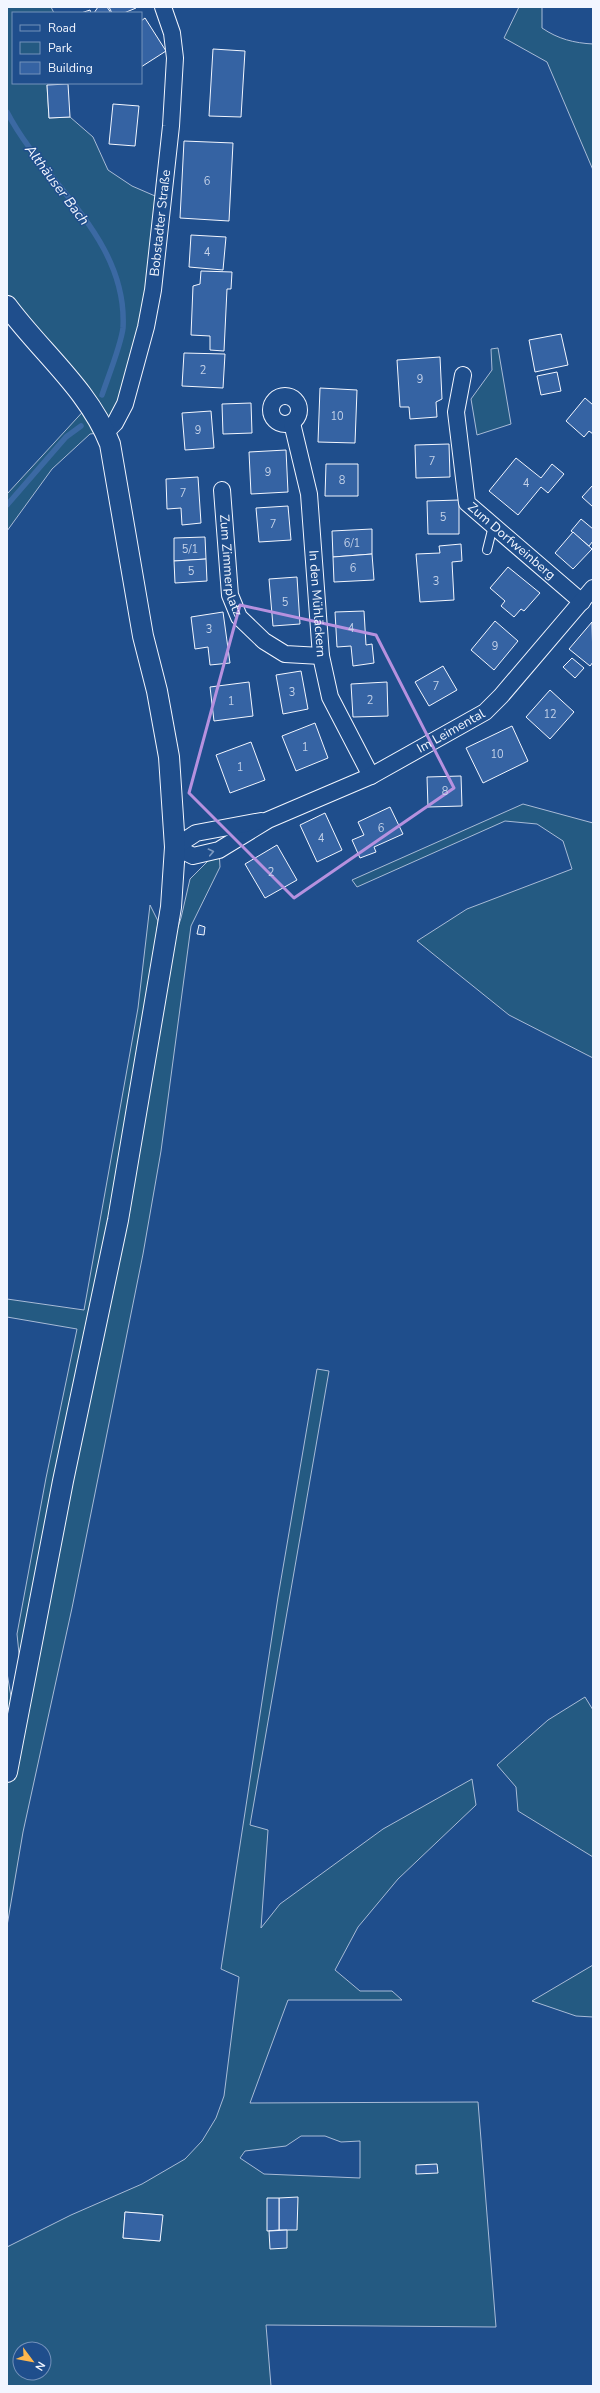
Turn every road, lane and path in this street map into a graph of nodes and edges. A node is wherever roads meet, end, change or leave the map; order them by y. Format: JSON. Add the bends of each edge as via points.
{"nodes":[{"id":1,"x":163,"y":7,"type":"edge"},
{"id":2,"x":7,"y":306,"type":"edge"},
{"id":3,"x":463,"y":375,"type":"dead end"},
{"id":4,"x":292,"y":423,"type":"dead end"},
{"id":5,"x":106,"y":432,"type":"junction"},
{"id":6,"x":222,"y":490,"type":"dead end"},
{"id":7,"x":493,"y":526,"type":"junction"},
{"id":8,"x":486,"y":550,"type":"dead end"},
{"id":9,"x":593,"y":588,"type":"edge"},
{"id":10,"x":582,"y":602,"type":"junction"},
{"id":11,"x":321,"y":656,"type":"junction"},
{"id":12,"x":371,"y":776,"type":"junction"},
{"id":13,"x":268,"y":820,"type":"junction"},
{"id":14,"x":175,"y":848,"type":"junction"},
{"id":15,"x":7,"y":1772,"type":"edge"}],
"edges":[{"from":1,"to":5,"type":"street","name":"Bobstadter Straße","via":[[172,33],[175,58],[171,126],[153,290],[146,328],[125,404],[115,423]]},
{"from":2,"to":5,"type":"street","via":[[83,397]]},
{"from":3,"to":7,"type":"street","name":"Zum Dorfweinberg","via":[[456,412],[467,503]]},
{"from":4,"to":11,"type":"street","name":"In den Mühläckern","via":[[309,494]]},
{"from":5,"to":14,"type":"street","via":[[116,473],[143,636],[157,691],[169,757]]},
{"from":6,"to":11,"type":"street","name":"Zum Zimmerplatz","via":[[230,595],[239,617],[264,641],[285,654]]},
{"from":7,"to":8,"type":"lane"},
{"from":7,"to":10,"type":"street","name":"Zum Dorfweinberg"},
{"from":9,"to":10,"type":"street","name":"Im Leimental"},
{"from":10,"to":12,"type":"street","name":"Im Leimental","via":[[501,696],[484,712]]},
{"from":11,"to":12,"type":"street","name":"In den Mühläckern","via":[[330,697]]},
{"from":12,"to":13,"type":"street","name":"Im Leimental"},
{"from":13,"to":14,"type":"street","name":"Im Leimental","via":[[196,833]]},
{"from":14,"to":13,"type":"street","name":"Im Leimental","one_way":true,"via":[[193,856],[219,850]]},
{"from":14,"to":15,"type":"street","via":[[171,907],[118,1220],[63,1481]]}]}
